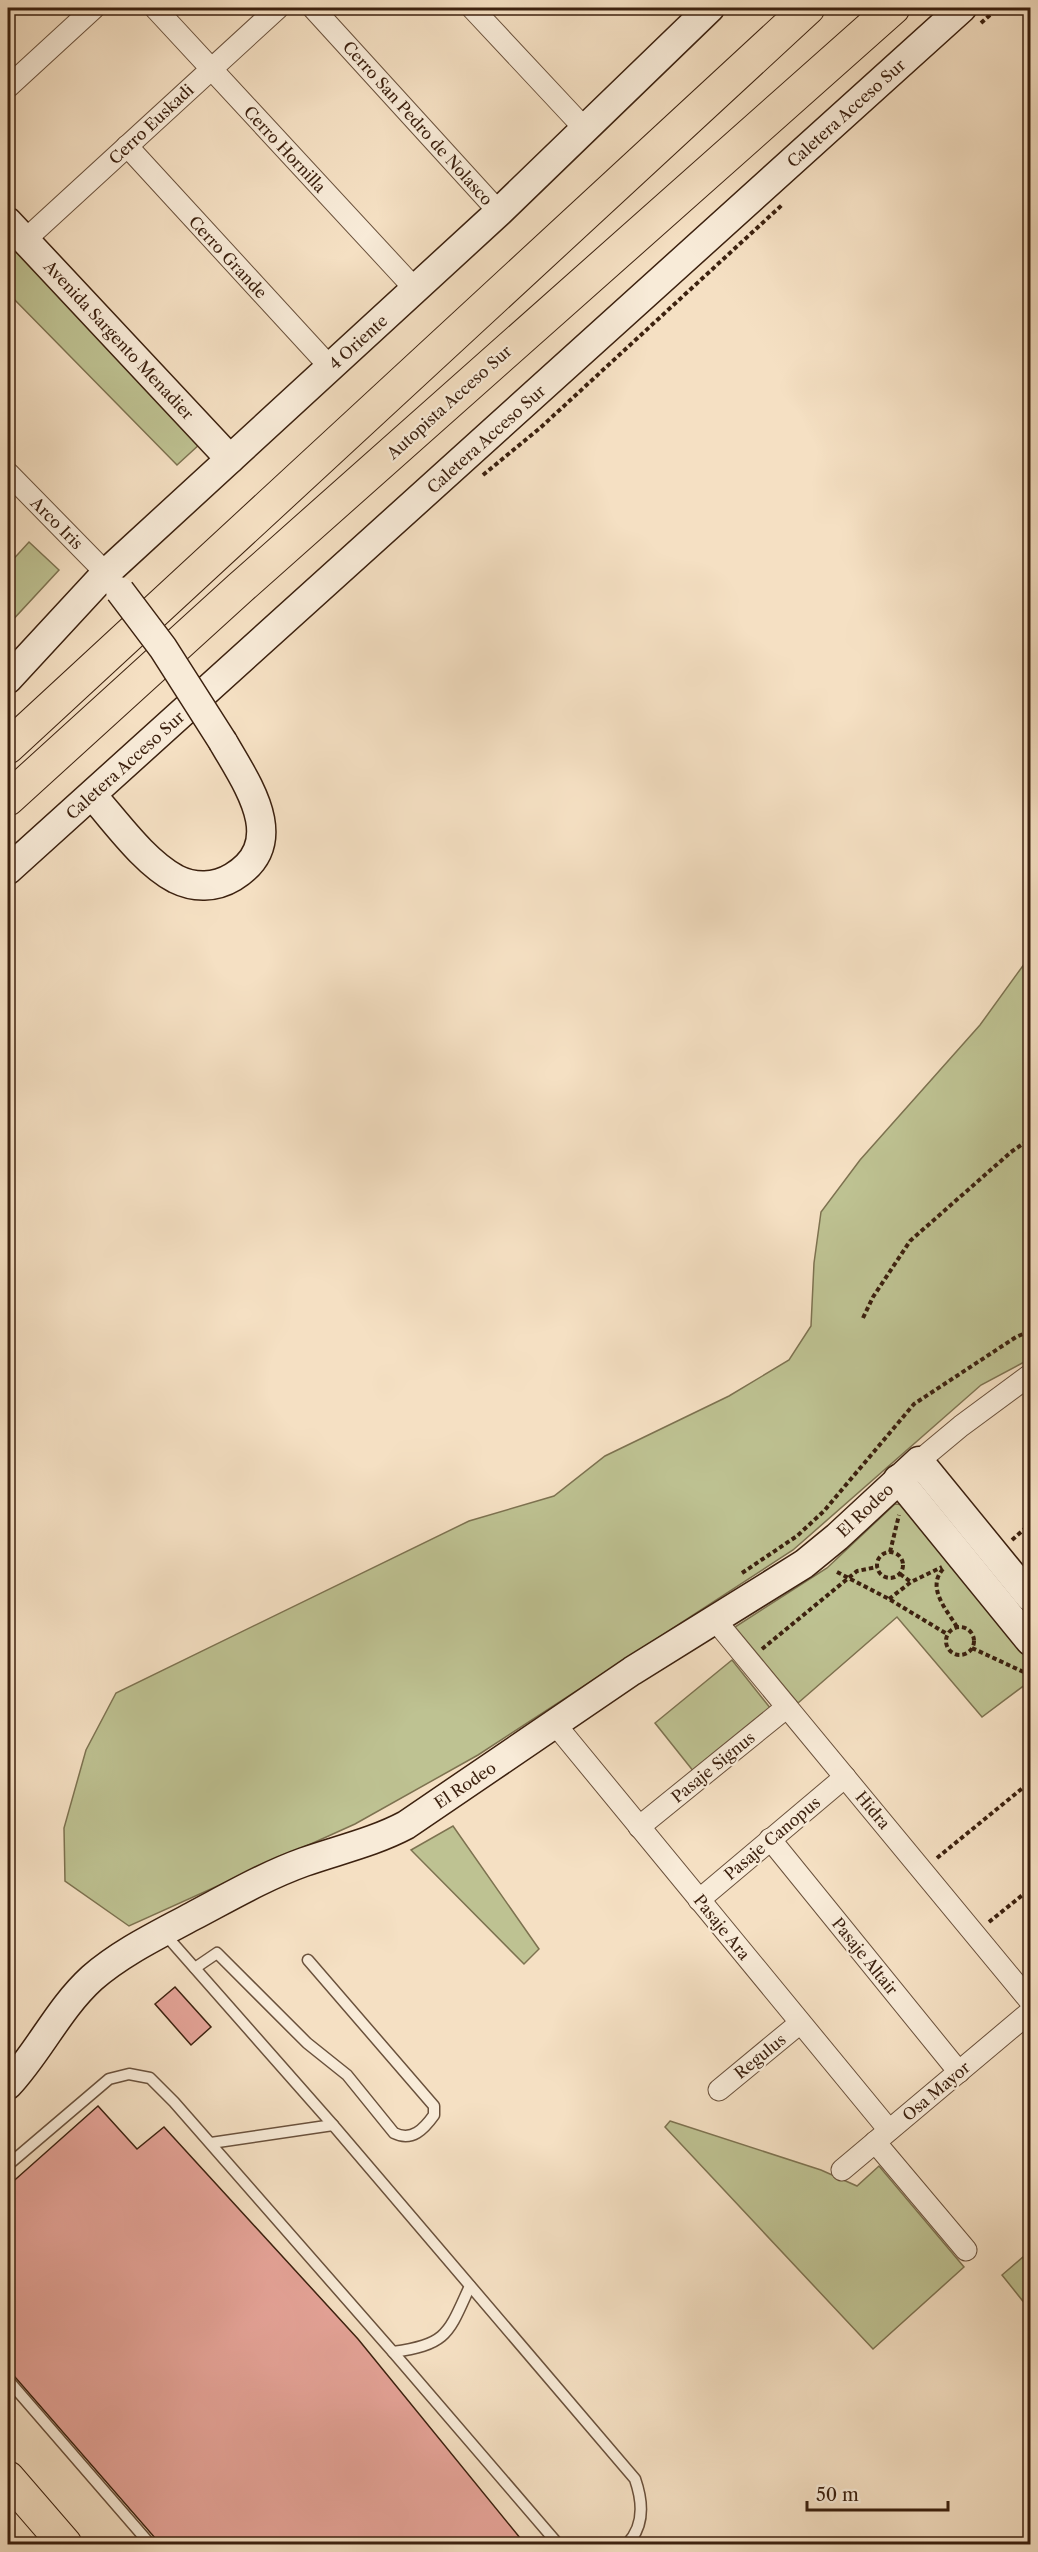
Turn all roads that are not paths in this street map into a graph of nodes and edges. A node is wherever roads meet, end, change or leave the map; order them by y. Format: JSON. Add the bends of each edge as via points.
{"nodes":[{"id":1,"x":94,"y":8,"type":"edge"},
{"id":2,"x":154,"y":8,"type":"edge"},
{"id":3,"x":278,"y":8,"type":"edge"},
{"id":4,"x":313,"y":8,"type":"edge"},
{"id":5,"x":710,"y":8,"type":"edge"},
{"id":6,"x":808,"y":8,"type":"edge"},
{"id":7,"x":893,"y":8,"type":"edge"},
{"id":8,"x":962,"y":8,"type":"edge"},
{"id":9,"x":479,"y":10,"type":"edge"},
{"id":10,"x":211,"y":69,"type":"junction"},
{"id":11,"x":8,"y":87,"type":"edge"},
{"id":12,"x":586,"y":130,"type":"junction"},
{"id":13,"x":127,"y":146,"type":"junction"},
{"id":14,"x":499,"y":212,"type":"junction"},
{"id":15,"x":16,"y":231,"type":"edge"},
{"id":16,"x":416,"y":290,"type":"junction"},
{"id":17,"x":330,"y":367,"type":"junction"},
{"id":18,"x":230,"y":459,"type":"junction"},
{"id":19,"x":8,"y":473,"type":"edge"},
{"id":20,"x":113,"y":582,"type":"junction"},
{"id":21,"x":8,"y":679,"type":"edge"},
{"id":22,"x":8,"y":747,"type":"edge"},
{"id":23,"x":92,"y":795,"type":"junction"},
{"id":24,"x":8,"y":799,"type":"edge"},
{"id":25,"x":8,"y":870,"type":"edge"},
{"id":26,"x":1030,"y":1376,"type":"edge"},
{"id":27,"x":919,"y":1461,"type":"junction"},
{"id":28,"x":898,"y":1479,"type":"junction"},
{"id":29,"x":1030,"y":1597,"type":"edge"},
{"id":30,"x":715,"y":1620,"type":"junction"},
{"id":31,"x":1030,"y":1641,"type":"edge"},
{"id":32,"x":787,"y":1707,"type":"junction"},
{"id":33,"x":555,"y":1724,"type":"junction"},
{"id":34,"x":844,"y":1777,"type":"junction"},
{"id":35,"x":639,"y":1827,"type":"junction"},
{"id":36,"x":770,"y":1839,"type":"junction"},
{"id":37,"x":699,"y":1900,"type":"junction"},
{"id":38,"x":163,"y":1932,"type":"junction"},
{"id":39,"x":308,"y":1960,"type":"dead end"},
{"id":40,"x":195,"y":1968,"type":"junction"},
{"id":41,"x":1030,"y":2001,"type":"edge"},
{"id":42,"x":1030,"y":2012,"type":"edge"},
{"id":43,"x":800,"y":2023,"type":"junction"},
{"id":44,"x":959,"y":2072,"type":"junction"},
{"id":45,"x":8,"y":2085,"type":"edge"},
{"id":46,"x":719,"y":2090,"type":"dead end"},
{"id":47,"x":333,"y":2125,"type":"junction"},
{"id":48,"x":882,"y":2136,"type":"junction"},
{"id":49,"x":211,"y":2143,"type":"junction"},
{"id":50,"x":8,"y":2165,"type":"edge"},
{"id":51,"x":842,"y":2170,"type":"dead end"},
{"id":52,"x":966,"y":2250,"type":"dead end"},
{"id":53,"x":470,"y":2286,"type":"junction"},
{"id":54,"x":393,"y":2352,"type":"junction"},
{"id":55,"x":8,"y":2380,"type":"edge"},
{"id":56,"x":8,"y":2478,"type":"edge"},
{"id":57,"x":65,"y":2544,"type":"edge"},
{"id":58,"x":150,"y":2544,"type":"edge"},
{"id":59,"x":558,"y":2544,"type":"edge"},
{"id":60,"x":627,"y":2544,"type":"edge"}],
"edges":[{"from":1,"to":11,"type":"street"},
{"from":2,"to":10,"type":"street","name":"Cerro Hornilla"},
{"from":3,"to":10,"type":"street","name":"Cerro Euskadi"},
{"from":4,"to":14,"type":"street","name":"Cerro San Pedro de Nolasco"},
{"from":5,"to":12,"type":"main road","name":"4 Oriente"},
{"from":6,"to":22,"type":"main road"},
{"from":7,"to":24,"type":"main road","name":"Autopista Acceso Sur","via":[[257,572]]},
{"from":8,"to":23,"type":"main road","name":"Caletera Acceso Sur"},
{"from":9,"to":12,"type":"street"},
{"from":10,"to":13,"type":"street","name":"Cerro Euskadi"},
{"from":10,"to":16,"type":"street","name":"Cerro Hornilla"},
{"from":12,"to":14,"type":"main road","name":"4 Oriente"},
{"from":13,"to":15,"type":"street","name":"Cerro Euskadi"},
{"from":13,"to":17,"type":"street","name":"Cerro Grande"},
{"from":14,"to":16,"type":"main road","name":"4 Oriente"},
{"from":15,"to":18,"type":"main road","name":"Avenida Sargento Menadier"},
{"from":16,"to":17,"type":"main road","name":"4 Oriente"},
{"from":17,"to":18,"type":"main road","name":"4 Oriente"},
{"from":18,"to":20,"type":"main road","name":"4 Oriente"},
{"from":19,"to":20,"type":"street","name":"Arco Iris"},
{"from":20,"to":21,"type":"main road","name":"4 Oriente"},
{"from":20,"to":23,"type":"main road","bridge":true,"via":[[163,648],[223,742],[255,800],[261,824],[260,845],[245,868],[226,881],[199,886],[184,882],[152,862]]},
{"from":23,"to":25,"type":"main road","name":"Caletera Acceso Sur"},
{"from":26,"to":27,"type":"street"},
{"from":27,"to":28,"type":"main road","name":"El Rodeo"},
{"from":27,"to":29,"type":"main road"},
{"from":28,"to":30,"type":"main road","name":"El Rodeo","via":[[804,1564]]},
{"from":28,"to":31,"type":"main road"},
{"from":30,"to":32,"type":"street","name":"Hidra"},
{"from":30,"to":33,"type":"main road","name":"El Rodeo"},
{"from":32,"to":34,"type":"street","name":"Hidra"},
{"from":32,"to":35,"type":"street","name":"Pasaje Signus"},
{"from":33,"to":35,"type":"street","name":"Pasaje Ara"},
{"from":33,"to":38,"type":"main road","name":"El Rodeo","via":[[393,1832],[280,1872]]},
{"from":34,"to":36,"type":"street","name":"Pasaje Canopus"},
{"from":34,"to":41,"type":"street","name":"Hidra"},
{"from":35,"to":37,"type":"street","name":"Pasaje Ara"},
{"from":36,"to":37,"type":"street","name":"Pasaje Canopus"},
{"from":36,"to":44,"type":"street","name":"Pasaje Altair"},
{"from":37,"to":43,"type":"street","name":"Pasaje Ara"},
{"from":38,"to":40,"type":"lane"},
{"from":38,"to":45,"type":"main road","name":"El Rodeo","via":[[124,1954],[92,1979]]},
{"from":39,"to":40,"type":"lane","via":[[429,2098],[434,2115],[419,2132],[410,2137],[394,2133],[347,2075],[307,2043],[217,1953]]},
{"from":40,"to":47,"type":"lane"},
{"from":42,"to":44,"type":"street","name":"Osa Mayor"},
{"from":43,"to":46,"type":"street","name":"Regulus"},
{"from":43,"to":48,"type":"street","name":"Pasaje Ara"},
{"from":44,"to":48,"type":"street","name":"Osa Mayor"},
{"from":47,"to":49,"type":"lane"},
{"from":47,"to":53,"type":"lane"},
{"from":48,"to":51,"type":"street","name":"Osa Mayor"},
{"from":48,"to":52,"type":"street","name":"Pasaje Ara"},
{"from":49,"to":50,"type":"lane","via":[[150,2078],[129,2074],[99,2085]]},
{"from":49,"to":54,"type":"lane"},
{"from":53,"to":54,"type":"lane","via":[[450,2328],[438,2341],[422,2348]]},
{"from":53,"to":60,"type":"lane","via":[[635,2479],[641,2501],[640,2518],[636,2534]]},
{"from":54,"to":59,"type":"lane"},
{"from":55,"to":58,"type":"lane"},
{"from":56,"to":57,"type":"main road"}]}
